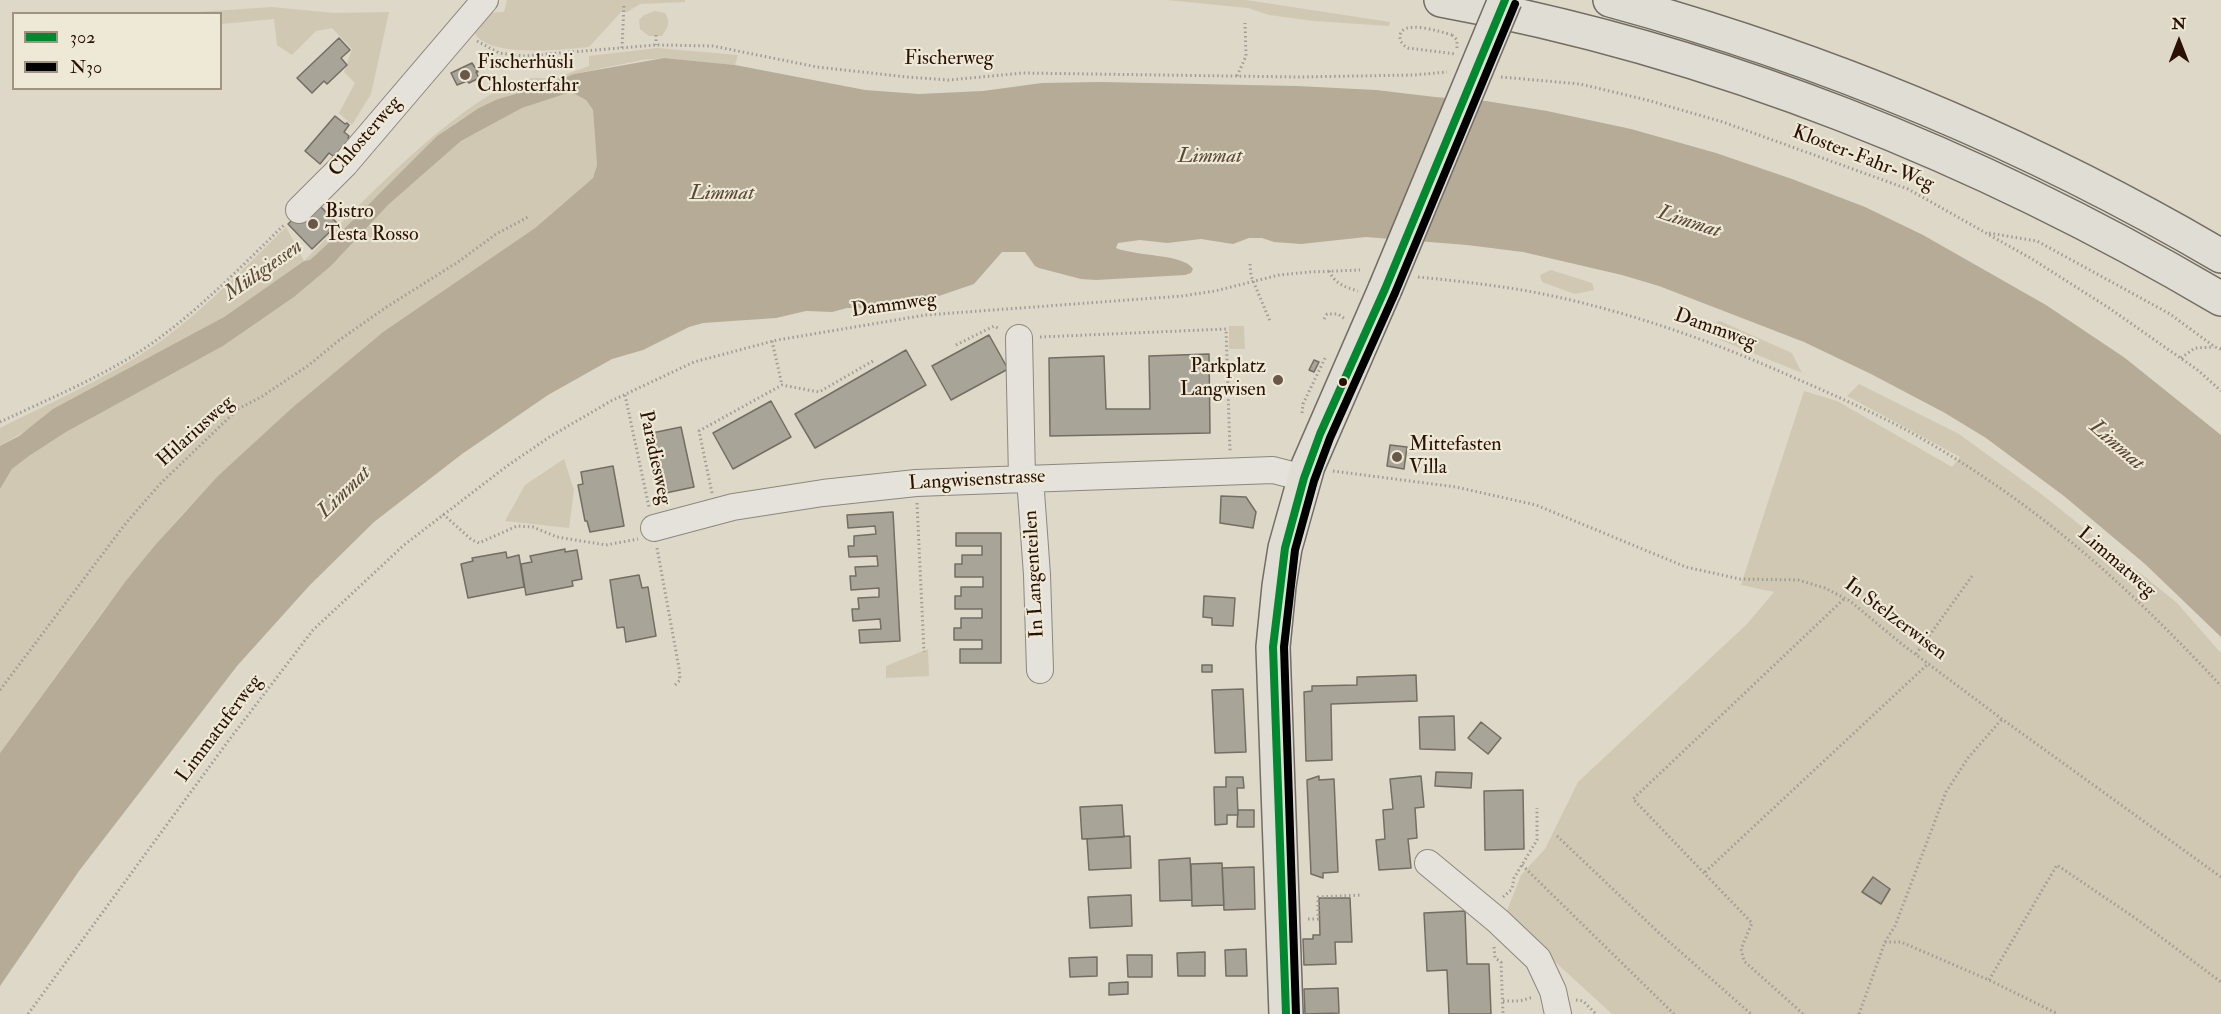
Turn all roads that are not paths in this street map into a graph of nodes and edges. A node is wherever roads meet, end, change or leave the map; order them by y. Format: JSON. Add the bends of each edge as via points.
{"nodes":[{"id":1,"x":485,"y":0,"type":"edge"},
{"id":2,"x":1441,"y":0,"type":"edge"},
{"id":3,"x":1505,"y":0,"type":"edge"},
{"id":4,"x":1610,"y":0,"type":"edge"},
{"id":5,"x":299,"y":210,"type":"road end"},
{"id":6,"x":2221,"y":256,"type":"edge"},
{"id":7,"x":2221,"y":299,"type":"edge"},
{"id":8,"x":1019,"y":338,"type":"road end"},
{"id":9,"x":1317,"y":474,"type":"junction"},
{"id":10,"x":1026,"y":478,"type":"junction"},
{"id":11,"x":652,"y":538,"type":"road end"},
{"id":12,"x":1040,"y":670,"type":"dead end"},
{"id":13,"x":1428,"y":863,"type":"dead end"},
{"id":14,"x":1555,"y":1003,"type":"edge"},
{"id":15,"x":1287,"y":1014,"type":"edge"}],
"edges":[{"from":1,"to":5,"type":"street","name":"Chlosterweg","via":[[345,164]]},
{"from":2,"to":7,"type":"main road","via":[[1611,39],[1828,109],[2018,190]]},
{"from":3,"to":9,"type":"main road","bridge":true,"via":[[1370,284],[1320,434]]},
{"from":4,"to":6,"type":"main road","via":[[1778,52],[1931,111],[2042,160]]},
{"from":8,"to":10,"type":"street","name":"In Langenteilen"},
{"from":9,"to":10,"type":"street","name":"Langwisenstrasse","via":[[1273,470]]},
{"from":9,"to":15,"type":"main road","via":[[1285,548],[1274,647]]},
{"from":10,"to":11,"type":"street","name":"Langwisenstrasse","via":[[916,483],[733,507]]},
{"from":10,"to":12,"type":"street","name":"In Langenteilen","via":[[1037,575]]},
{"from":13,"to":14,"type":"street","via":[[1538,959]]}]}
